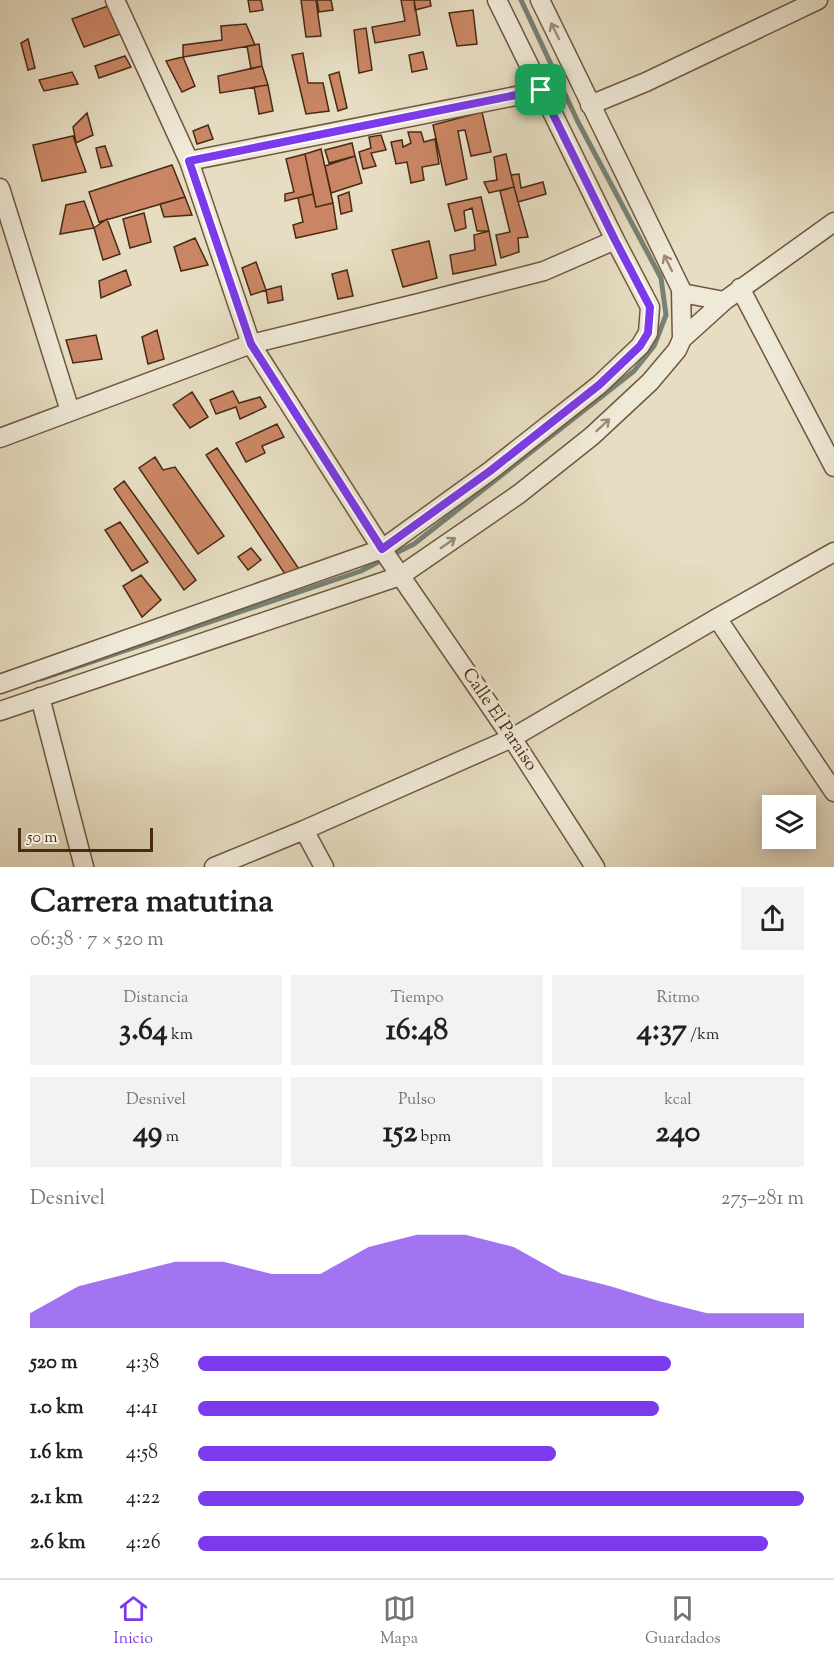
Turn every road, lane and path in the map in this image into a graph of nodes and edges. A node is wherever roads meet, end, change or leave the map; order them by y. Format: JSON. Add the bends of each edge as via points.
{"nodes":[{"id":1,"x":115,"y":0,"type":"edge"},
{"id":2,"x":497,"y":0,"type":"edge"},
{"id":3,"x":540,"y":0,"type":"edge"},
{"id":4,"x":818,"y":0,"type":"edge"},
{"id":5,"x":541,"y":90,"type":"junction"},
{"id":6,"x":590,"y":105,"type":"junction"},
{"id":7,"x":189,"y":161,"type":"junction"},
{"id":8,"x":0,"y":188,"type":"edge"},
{"id":9,"x":834,"y":222,"type":"edge"},
{"id":10,"x":615,"y":240,"type":"junction"},
{"id":11,"x":740,"y":288,"type":"junction"},
{"id":12,"x":681,"y":293,"type":"junction"},
{"id":13,"x":724,"y":301,"type":"junction"},
{"id":14,"x":682,"y":339,"type":"junction"},
{"id":15,"x":251,"y":344,"type":"junction"},
{"id":16,"x":70,"y":411,"type":"junction"},
{"id":17,"x":0,"y":438,"type":"edge"},
{"id":18,"x":834,"y":467,"type":"edge"},
{"id":19,"x":382,"y":549,"type":"junction"},
{"id":20,"x":834,"y":552,"type":"edge"},
{"id":21,"x":400,"y":576,"type":"junction"},
{"id":22,"x":717,"y":618,"type":"junction"},
{"id":23,"x":0,"y":684,"type":"edge"},
{"id":24,"x":40,"y":697,"type":"junction"},
{"id":25,"x":0,"y":711,"type":"edge"},
{"id":26,"x":512,"y":738,"type":"junction"},
{"id":27,"x":834,"y":792,"type":"edge"},
{"id":28,"x":304,"y":830,"type":"junction"},
{"id":29,"x":84,"y":867,"type":"edge"},
{"id":30,"x":214,"y":867,"type":"edge"},
{"id":31,"x":324,"y":867,"type":"edge"},
{"id":32,"x":595,"y":867,"type":"edge"}],
"edges":[{"from":1,"to":7,"type":"street","name":"Calle El Paraiso"},
{"from":2,"to":5,"type":"street"},
{"from":6,"to":3,"type":"street","one_way":true},
{"from":4,"to":6,"type":"street"},
{"from":5,"to":7,"type":"street"},
{"from":5,"to":10,"type":"street"},
{"from":12,"to":6,"type":"street","one_way":true},
{"from":7,"to":15,"type":"street","name":"Calle El Paraiso"},
{"from":8,"to":16,"type":"street"},
{"from":9,"to":11,"type":"street"},
{"from":10,"to":15,"type":"street","via":[[544,271]]},
{"from":10,"to":19,"type":"street","via":[[650,307],[648,333],[640,346],[599,385],[490,471]]},
{"from":11,"to":13,"type":"street"},
{"from":11,"to":18,"type":"street"},
{"from":12,"to":13,"type":"street"},
{"from":12,"to":14,"type":"street"},
{"from":13,"to":14,"type":"street"},
{"from":21,"to":14,"type":"street","one_way":true,"via":[[519,494],[592,436],[650,382]]},
{"from":15,"to":16,"type":"street"},
{"from":15,"to":19,"type":"street","name":"Calle El Paraiso"},
{"from":16,"to":17,"type":"street"},
{"from":19,"to":21,"type":"street","name":"Calle El Paraiso"},
{"from":19,"to":23,"type":"street"},
{"from":20,"to":22,"type":"street"},
{"from":21,"to":24,"type":"street"},
{"from":21,"to":26,"type":"street","name":"Calle El Paraiso"},
{"from":22,"to":26,"type":"street"},
{"from":22,"to":27,"type":"street"},
{"from":24,"to":25,"type":"street"},
{"from":24,"to":29,"type":"street"},
{"from":26,"to":28,"type":"street"},
{"from":26,"to":32,"type":"street","name":"Calle El Paraiso"},
{"from":28,"to":30,"type":"street"},
{"from":28,"to":31,"type":"street"}]}
